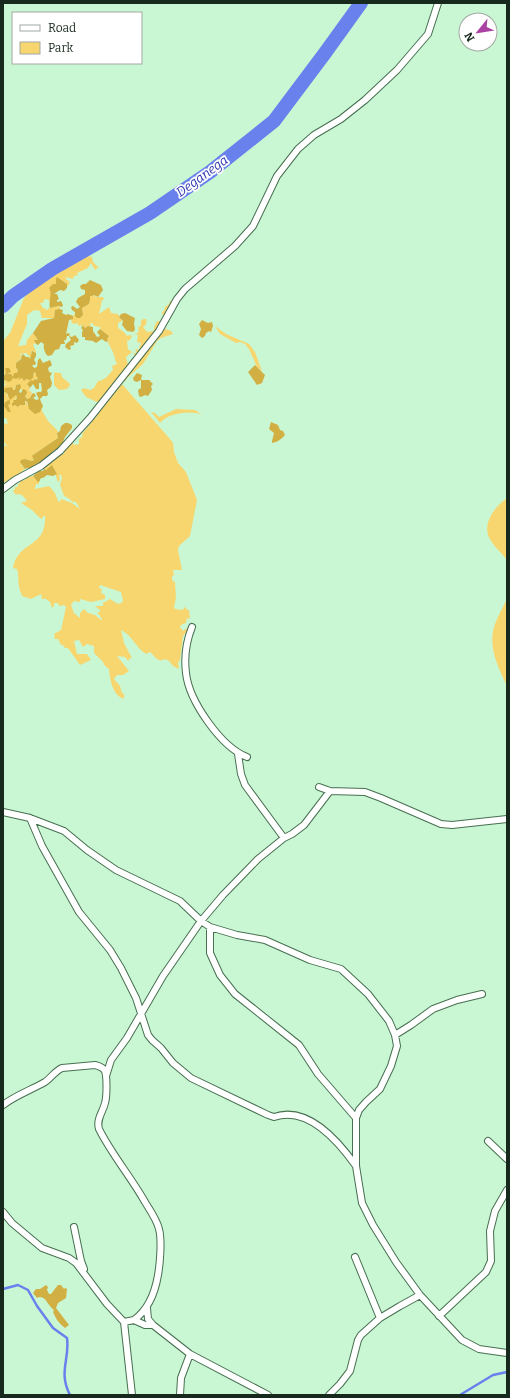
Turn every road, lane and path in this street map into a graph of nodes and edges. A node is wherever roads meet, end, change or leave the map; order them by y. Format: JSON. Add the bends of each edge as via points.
{"nodes":[{"id":1,"x":438,"y":3,"type":"edge"},
{"id":2,"x":3,"y":489,"type":"edge"},
{"id":3,"x":192,"y":628,"type":"dead end"},
{"id":4,"x":238,"y":754,"type":"junction"},
{"id":5,"x":247,"y":757,"type":"dead end"},
{"id":6,"x":319,"y":787,"type":"dead end"},
{"id":7,"x":330,"y":791,"type":"junction"},
{"id":8,"x":3,"y":812,"type":"edge"},
{"id":9,"x":30,"y":818,"type":"junction"},
{"id":10,"x":507,"y":819,"type":"edge"},
{"id":11,"x":284,"y":838,"type":"junction"},
{"id":12,"x":201,"y":922,"type":"junction"},
{"id":13,"x":210,"y":927,"type":"junction"},
{"id":14,"x":482,"y":994,"type":"dead end"},
{"id":15,"x":140,"y":1014,"type":"junction"},
{"id":16,"x":395,"y":1035,"type":"junction"},
{"id":17,"x":113,"y":1058,"type":"junction"},
{"id":18,"x":94,"y":1065,"type":"junction"},
{"id":19,"x":106,"y":1076,"type":"junction"},
{"id":20,"x":3,"y":1105,"type":"edge"},
{"id":21,"x":356,"y":1118,"type":"junction"},
{"id":22,"x":488,"y":1141,"type":"dead end"},
{"id":23,"x":507,"y":1159,"type":"edge"},
{"id":24,"x":356,"y":1166,"type":"junction"},
{"id":25,"x":507,"y":1190,"type":"edge"},
{"id":26,"x":3,"y":1212,"type":"edge"},
{"id":27,"x":74,"y":1227,"type":"dead end"},
{"id":28,"x":355,"y":1257,"type":"dead end"},
{"id":29,"x":86,"y":1274,"type":"junction"},
{"id":30,"x":420,"y":1296,"type":"junction"},
{"id":31,"x":147,"y":1308,"type":"junction"},
{"id":32,"x":439,"y":1316,"type":"junction"},
{"id":33,"x":380,"y":1318,"type":"junction"},
{"id":34,"x":134,"y":1320,"type":"junction"},
{"id":35,"x":124,"y":1322,"type":"junction"},
{"id":36,"x":153,"y":1325,"type":"junction"},
{"id":37,"x":507,"y":1353,"type":"edge"},
{"id":38,"x":190,"y":1354,"type":"junction"},
{"id":39,"x":132,"y":1395,"type":"edge"},
{"id":40,"x":180,"y":1395,"type":"edge"},
{"id":41,"x":268,"y":1395,"type":"edge"},
{"id":42,"x":329,"y":1395,"type":"edge"}],
"edges":[{"from":1,"to":2,"type":"street","via":[[428,34],[397,70],[365,100],[298,149],[277,176],[253,226],[235,246],[185,289],[159,331],[90,418],[60,451]]},
{"from":3,"to":4,"type":"street","via":[[187,640],[185,659],[190,687],[209,723],[221,739]]},
{"from":4,"to":5,"type":"street"},
{"from":4,"to":11,"type":"street","via":[[245,785]]},
{"from":6,"to":7,"type":"street"},
{"from":7,"to":10,"type":"street","via":[[365,792],[441,824]]},
{"from":7,"to":11,"type":"street","via":[[304,825]]},
{"from":8,"to":9,"type":"street"},
{"from":9,"to":12,"type":"street","via":[[64,831],[116,870],[180,901]]},
{"from":9,"to":15,"type":"street","via":[[42,846],[79,912],[121,968],[136,998]]},
{"from":11,"to":12,"type":"street","via":[[245,871]]},
{"from":12,"to":13,"type":"street"},
{"from":12,"to":15,"type":"street"},
{"from":13,"to":16,"type":"street","via":[[237,936],[265,940],[310,960],[341,969],[368,994],[389,1022]]},
{"from":13,"to":21,"type":"street","via":[[210,953],[220,975],[235,994],[299,1045],[318,1074]]},
{"from":14,"to":16,"type":"street","via":[[433,1009]]},
{"from":15,"to":17,"type":"street"},
{"from":15,"to":24,"type":"street","via":[[148,1035],[173,1063],[191,1078],[274,1117],[290,1114],[303,1117],[328,1133]]},
{"from":16,"to":21,"type":"street","via":[[397,1046],[391,1066],[380,1089],[359,1110]]},
{"from":17,"to":18,"type":"street"},
{"from":17,"to":19,"type":"street"},
{"from":18,"to":19,"type":"street","via":[[102,1068]]},
{"from":18,"to":20,"type":"street","via":[[58,1070],[45,1082]]},
{"from":19,"to":31,"type":"street","via":[[106,1102],[97,1124],[137,1188],[160,1233],[156,1290]]},
{"from":21,"to":24,"type":"street"},
{"from":22,"to":23,"type":"street"},
{"from":24,"to":30,"type":"street","via":[[362,1203],[396,1262]]},
{"from":25,"to":32,"type":"street","via":[[495,1211],[490,1231],[491,1262],[486,1272]]},
{"from":26,"to":29,"type":"street","via":[[42,1248],[68,1258]]},
{"from":27,"to":29,"type":"street"},
{"from":28,"to":33,"type":"street"},
{"from":29,"to":35,"type":"street","via":[[107,1304]]},
{"from":30,"to":32,"type":"street"},
{"from":30,"to":33,"type":"street"},
{"from":31,"to":34,"type":"street"},
{"from":31,"to":36,"type":"street","via":[[148,1319]]},
{"from":32,"to":37,"type":"street","via":[[462,1340],[479,1349]]},
{"from":33,"to":42,"type":"street","via":[[361,1335],[350,1371]]},
{"from":34,"to":35,"type":"street"},
{"from":34,"to":36,"type":"street","via":[[145,1325]]},
{"from":35,"to":39,"type":"street"},
{"from":36,"to":38,"type":"street"},
{"from":38,"to":40,"type":"street","via":[[181,1378]]},
{"from":38,"to":41,"type":"street"}]}
